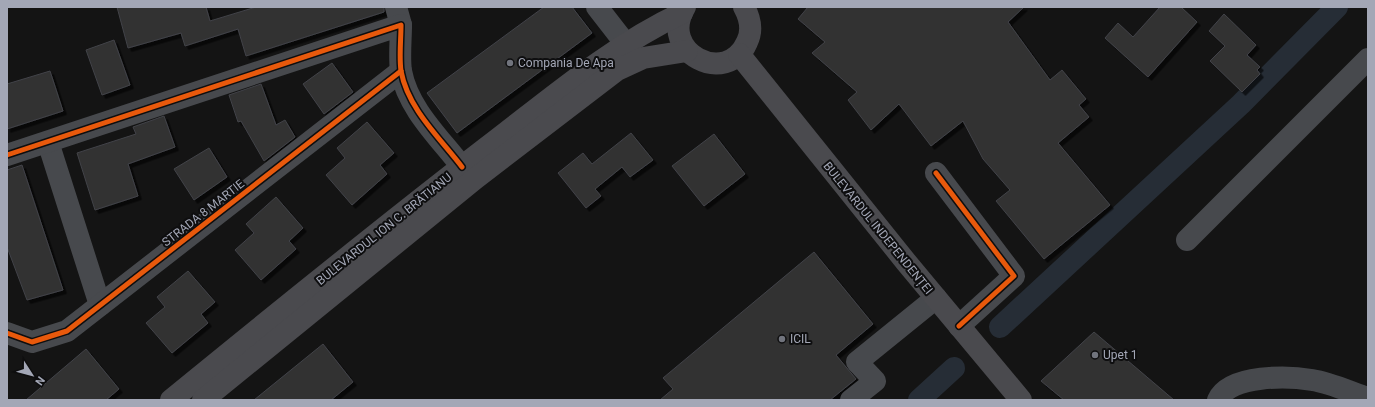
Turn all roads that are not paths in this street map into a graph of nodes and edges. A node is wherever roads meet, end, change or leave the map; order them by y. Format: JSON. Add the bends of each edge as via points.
{"nodes":[{"id":1,"x":596,"y":7,"type":"edge"},
{"id":2,"x":684,"y":10,"type":"edge"},
{"id":3,"x":747,"y":10,"type":"edge"},
{"id":4,"x":399,"y":16,"type":"edge"},
{"id":5,"x":625,"y":43,"type":"junction"},
{"id":6,"x":687,"y":51,"type":"junction"},
{"id":7,"x":739,"y":54,"type":"junction"},
{"id":8,"x":1368,"y":59,"type":"edge"},
{"id":9,"x":401,"y":71,"type":"junction"},
{"id":10,"x":48,"y":142,"type":"junction"},
{"id":11,"x":7,"y":155,"type":"edge"},
{"id":12,"x":462,"y":167,"type":"junction"},
{"id":13,"x":936,"y":172,"type":"dead end"},
{"id":14,"x":1187,"y":240,"type":"dead end"},
{"id":15,"x":936,"y":298,"type":"junction"},
{"id":16,"x":100,"y":305,"type":"junction"},
{"id":17,"x":959,"y":326,"type":"junction"},
{"id":18,"x":7,"y":333,"type":"edge"},
{"id":19,"x":1368,"y":398,"type":"edge"},
{"id":20,"x":171,"y":400,"type":"edge"},
{"id":21,"x":203,"y":400,"type":"edge"},
{"id":22,"x":851,"y":400,"type":"edge"},
{"id":23,"x":1021,"y":400,"type":"edge"},
{"id":24,"x":1218,"y":400,"type":"edge"}],
"edges":[{"from":1,"to":5,"type":"street"},
{"from":2,"to":5,"type":"main road","name":"BULEVARDUL ION C. BRĂTIANU"},
{"from":2,"to":6,"type":"main road","via":[[679,20],[679,34]]},
{"from":3,"to":7,"type":"main road","via":[[749,36]]},
{"from":4,"to":9,"type":"street"},
{"from":4,"to":10,"type":"street"},
{"from":5,"to":12,"type":"main road","name":"BULEVARDUL ION C. BRĂTIANU"},
{"from":6,"to":7,"type":"main road","via":[[698,60],[711,64],[727,61]]},
{"from":6,"to":21,"type":"main road","name":"BULEVARDUL ION C. BRĂTIANU","via":[[643,58],[617,70],[476,178]]},
{"from":7,"to":15,"type":"main road","name":"BULEVARDUL INDEPENDENȚEI"},
{"from":8,"to":14,"type":"street"},
{"from":9,"to":12,"type":"street","via":[[418,112]]},
{"from":9,"to":16,"type":"street","name":"STRADA 8 MARTIE"},
{"from":10,"to":11,"type":"street"},
{"from":10,"to":16,"type":"street"},
{"from":12,"to":20,"type":"main road","name":"BULEVARDUL ION C. BRĂTIANU"},
{"from":13,"to":17,"type":"street","via":[[1014,276]]},
{"from":15,"to":17,"type":"main road","name":"BULEVARDUL INDEPENDENȚEI"},
{"from":15,"to":22,"type":"street","via":[[857,362],[875,381]]},
{"from":16,"to":18,"type":"street","name":"STRADA 8 MARTIE","via":[[67,331],[48,339],[32,342]]},
{"from":17,"to":23,"type":"main road","name":"BULEVARDUL INDEPENDENȚEI"},
{"from":19,"to":24,"type":"street","via":[[1314,380],[1263,378],[1227,389]]}]}
